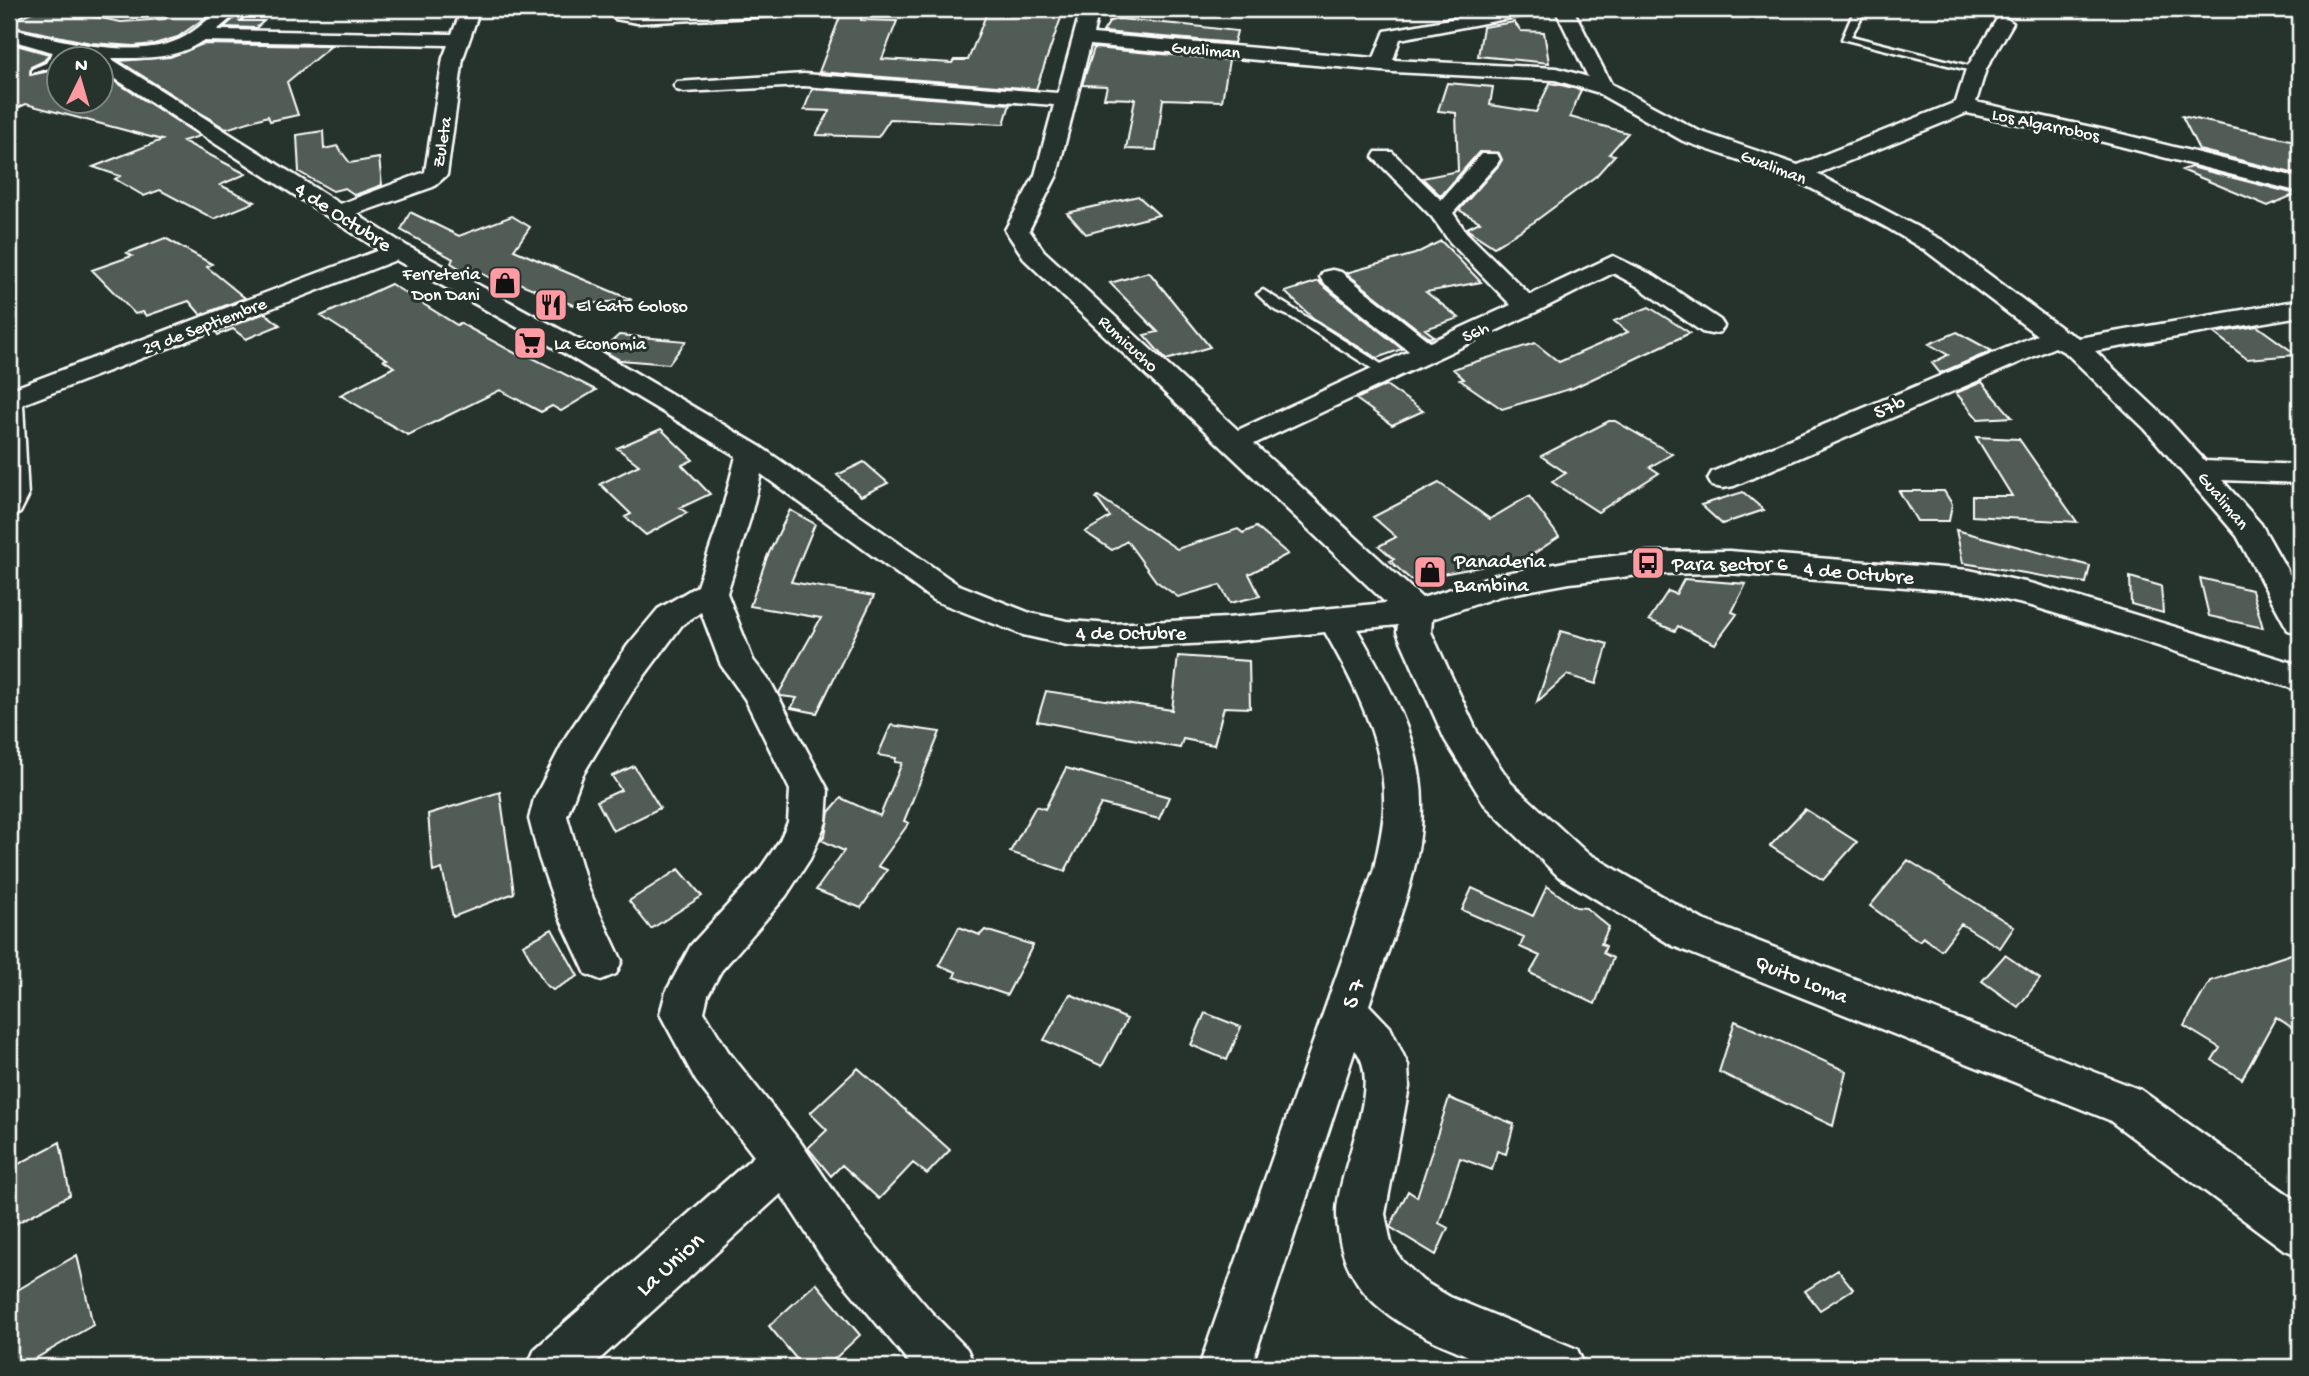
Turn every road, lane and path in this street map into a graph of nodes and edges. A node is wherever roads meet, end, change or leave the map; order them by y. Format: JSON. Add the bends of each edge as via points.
{"nodes":[{"id":1,"x":233,"y":9,"type":"edge"},
{"id":2,"x":471,"y":9,"type":"edge"},
{"id":3,"x":614,"y":9,"type":"edge"},
{"id":4,"x":809,"y":9,"type":"edge"},
{"id":5,"x":1090,"y":9,"type":"edge"},
{"id":6,"x":1532,"y":9,"type":"edge"},
{"id":7,"x":1564,"y":9,"type":"edge"},
{"id":8,"x":1859,"y":9,"type":"edge"},
{"id":9,"x":2004,"y":23,"type":"dead end"},
{"id":10,"x":9,"y":34,"type":"edge"},
{"id":11,"x":200,"y":35,"type":"junction"},
{"id":12,"x":1083,"y":38,"type":"junction"},
{"id":13,"x":460,"y":40,"type":"junction"},
{"id":14,"x":61,"y":46,"type":"edge"},
{"id":15,"x":116,"y":56,"type":"edge"},
{"id":16,"x":1381,"y":65,"type":"junction"},
{"id":17,"x":46,"y":67,"type":"edge"},
{"id":18,"x":1976,"y":69,"type":"junction"},
{"id":19,"x":35,"y":71,"type":"dead end"},
{"id":20,"x":116,"y":71,"type":"edge"},
{"id":21,"x":684,"y":86,"type":"dead end"},
{"id":22,"x":1603,"y":89,"type":"junction"},
{"id":23,"x":1065,"y":100,"type":"junction"},
{"id":24,"x":1965,"y":106,"type":"junction"},
{"id":25,"x":1384,"y":158,"type":"dead end"},
{"id":26,"x":1489,"y":159,"type":"dead end"},
{"id":27,"x":1798,"y":173,"type":"junction"},
{"id":28,"x":2300,"y":185,"type":"edge"},
{"id":29,"x":339,"y":212,"type":"junction"},
{"id":30,"x":1440,"y":212,"type":"junction"},
{"id":31,"x":398,"y":251,"type":"junction"},
{"id":32,"x":1332,"y":277,"type":"dead end"},
{"id":33,"x":1263,"y":294,"type":"dead end"},
{"id":34,"x":1527,"y":307,"type":"junction"},
{"id":35,"x":2300,"y":309,"type":"edge"},
{"id":36,"x":1711,"y":326,"type":"dead end"},
{"id":37,"x":2065,"y":342,"type":"junction"},
{"id":38,"x":1428,"y":353,"type":"junction"},
{"id":39,"x":1387,"y":372,"type":"junction"},
{"id":40,"x":9,"y":399,"type":"edge"},
{"id":41,"x":1236,"y":442,"type":"junction"},
{"id":42,"x":751,"y":453,"type":"junction"},
{"id":43,"x":2198,"y":470,"type":"junction"},
{"id":44,"x":2300,"y":474,"type":"edge"},
{"id":45,"x":1723,"y":479,"type":"dead end"},
{"id":46,"x":9,"y":506,"type":"edge"},
{"id":47,"x":711,"y":593,"type":"junction"},
{"id":48,"x":1416,"y":612,"type":"junction"},
{"id":49,"x":1335,"y":620,"type":"junction"},
{"id":50,"x":2300,"y":622,"type":"edge"},
{"id":51,"x":2300,"y":678,"type":"edge"},
{"id":52,"x":601,"y":961,"type":"dead end"},
{"id":53,"x":1347,"y":1010,"type":"junction"},
{"id":54,"x":785,"y":1159,"type":"junction"},
{"id":55,"x":2300,"y":1232,"type":"edge"},
{"id":56,"x":553,"y":1367,"type":"edge"},
{"id":57,"x":949,"y":1367,"type":"edge"},
{"id":58,"x":1225,"y":1367,"type":"edge"},
{"id":59,"x":1559,"y":1367,"type":"edge"}],
"edges":[{"from":1,"to":11,"type":"street"},
{"from":2,"to":13,"type":"street","name":"Zuleta"},
{"from":3,"to":4,"type":"street","via":[[637,17]]},
{"from":5,"to":12,"type":"street","name":"Rumicucho"},
{"from":6,"to":16,"type":"street","via":[[1392,35]]},
{"from":7,"to":22,"type":"street"},
{"from":8,"to":18,"type":"lane","via":[[1845,37]]},
{"from":9,"to":18,"type":"street"},
{"from":10,"to":14,"type":"street","name":"4 de Octubre"},
{"from":11,"to":13,"type":"street"},
{"from":11,"to":15,"type":"street","via":[[182,46]]},
{"from":12,"to":16,"type":"street","name":"Gualiman"},
{"from":12,"to":23,"type":"street","name":"Rumicucho"},
{"from":13,"to":29,"type":"street","name":"Zuleta","via":[[453,58],[436,175],[425,183]]},
{"from":16,"to":22,"type":"street","name":"Gualiman","via":[[1557,74]]},
{"from":17,"to":19,"type":"lane"},
{"from":18,"to":24,"type":"street"},
{"from":20,"to":29,"type":"street","name":"4 de Octubre"},
{"from":21,"to":23,"type":"street","via":[[804,80]]},
{"from":22,"to":27,"type":"street","name":"Gualiman","via":[[1691,136]]},
{"from":23,"to":41,"type":"street","name":"Rumicucho","via":[[1046,175],[1017,230],[1035,256]]},
{"from":24,"to":27,"type":"street","name":"Los Algarrobos"},
{"from":24,"to":28,"type":"street","name":"Los Algarrobos"},
{"from":25,"to":30,"type":"street"},
{"from":26,"to":30,"type":"street"},
{"from":27,"to":37,"type":"street","name":"Gualiman","via":[[1935,246]]},
{"from":29,"to":31,"type":"street","name":"4 de Octubre"},
{"from":30,"to":34,"type":"street","via":[[1458,237]]},
{"from":31,"to":40,"type":"street","name":"29 de Septiembre"},
{"from":31,"to":42,"type":"street","name":"4 de Octubre"},
{"from":32,"to":38,"type":"street"},
{"from":33,"to":39,"type":"lane"},
{"from":34,"to":36,"type":"street","name":"S6h","via":[[1613,263]]},
{"from":34,"to":38,"type":"street","name":"S6h"},
{"from":35,"to":37,"type":"street","name":"S7b"},
{"from":37,"to":43,"type":"street","name":"Gualiman","via":[[2155,423]]},
{"from":37,"to":45,"type":"street","name":"S7b"},
{"from":38,"to":39,"type":"street","name":"S6h"},
{"from":39,"to":41,"type":"street","name":"S6h"},
{"from":40,"to":46,"type":"street","via":[[13,497]]},
{"from":41,"to":48,"type":"street","name":"Rumicucho"},
{"from":42,"to":47,"type":"street"},
{"from":42,"to":49,"type":"street","name":"4 de Octubre","via":[[945,592],[1023,623],[1112,636]]},
{"from":43,"to":44,"type":"street"},
{"from":43,"to":50,"type":"street","name":"Gualiman","via":[[2250,531]]},
{"from":47,"to":52,"type":"street","via":[[671,616],[653,636],[605,706],[553,797],[548,817],[557,852],[579,919]]},
{"from":47,"to":54,"type":"street","via":[[738,665],[759,692],[809,790],[807,822],[772,884],[706,958],[687,992],[682,1014],[712,1066]]},
{"from":48,"to":49,"type":"street","name":"4 de Octubre"},
{"from":48,"to":51,"type":"street","name":"4 de Octubre","via":[[1496,586],[1648,563],[1806,567],[1969,581],[2034,595]]},
{"from":48,"to":55,"type":"street","name":"Quito Loma","via":[[1414,632],[1463,740],[1497,794],[1572,864],[1688,933],[2125,1105]]},
{"from":49,"to":53,"type":"street","name":"S 7","via":[[1355,653],[1395,747],[1404,796],[1394,869]]},
{"from":53,"to":58,"type":"street","name":"S 7"},
{"from":53,"to":59,"type":"street","via":[[1375,1041],[1386,1065],[1387,1087],[1361,1214],[1368,1251],[1384,1279],[1433,1316]]},
{"from":54,"to":56,"type":"street","name":"La Union"},
{"from":54,"to":57,"type":"street","via":[[840,1242]]}]}
